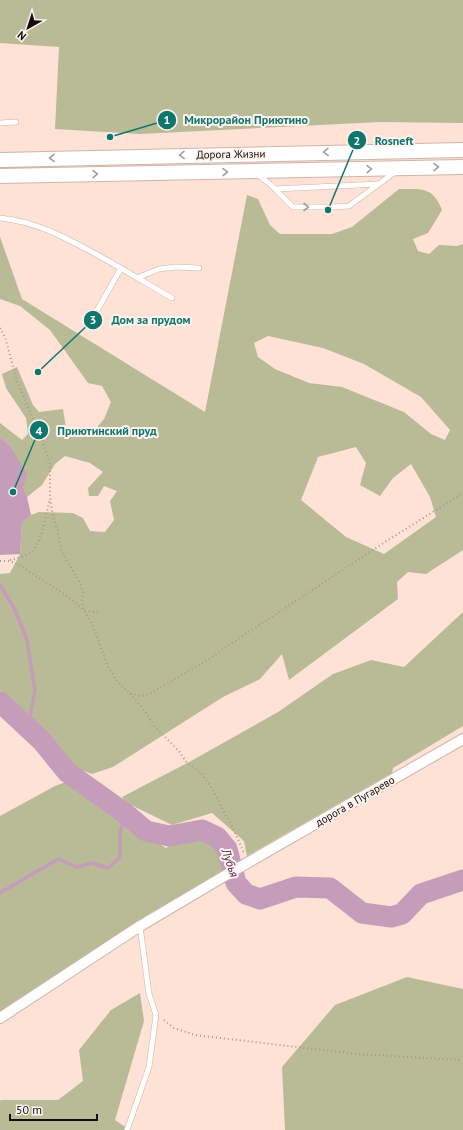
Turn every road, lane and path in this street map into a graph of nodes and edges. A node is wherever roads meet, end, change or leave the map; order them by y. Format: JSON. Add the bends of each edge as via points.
{"nodes":[{"id":1,"x":16,"y":122,"type":"dead end"},
{"id":2,"x":0,"y":123,"type":"edge"},
{"id":3,"x":463,"y":150,"type":"edge"},
{"id":4,"x":0,"y":160,"type":"edge"},
{"id":5,"x":463,"y":167,"type":"edge"},
{"id":6,"x":399,"y":168,"type":"junction"},
{"id":7,"x":253,"y":171,"type":"junction"},
{"id":8,"x":0,"y":176,"type":"edge"},
{"id":9,"x":378,"y":184,"type":"junction"},
{"id":10,"x":275,"y":189,"type":"junction"},
{"id":11,"x":325,"y":207,"type":"dead end"},
{"id":12,"x":332,"y":207,"type":"dead end"},
{"id":13,"x":0,"y":218,"type":"edge"},
{"id":14,"x":121,"y":268,"type":"junction"},
{"id":15,"x":199,"y":268,"type":"dead end"},
{"id":16,"x":137,"y":278,"type":"junction"},
{"id":17,"x":172,"y":298,"type":"dead end"},
{"id":18,"x":94,"y":316,"type":"dead end"},
{"id":19,"x":0,"y":328,"type":"edge"},
{"id":20,"x":463,"y":493,"type":"edge"},
{"id":21,"x":50,"y":498,"type":"junction"},
{"id":22,"x":0,"y":561,"type":"edge"},
{"id":23,"x":7,"y":561,"type":"junction"},
{"id":24,"x":84,"y":610,"type":"junction"},
{"id":25,"x":99,"y":613,"type":"dead end"},
{"id":26,"x":129,"y":693,"type":"junction"},
{"id":27,"x":463,"y":739,"type":"edge"},
{"id":28,"x":247,"y":863,"type":"junction"},
{"id":29,"x":140,"y":926,"type":"junction"},
{"id":30,"x":156,"y":1015,"type":"junction"},
{"id":31,"x":0,"y":1018,"type":"edge"},
{"id":32,"x":463,"y":1060,"type":"edge"},
{"id":33,"x":127,"y":1130,"type":"edge"}],
"edges":[{"from":1,"to":2,"type":"lane"},
{"from":3,"to":4,"type":"main road","name":"Дорога Жизни","one_way":true},
{"from":6,"to":5,"type":"main road","name":"Дорога Жизни","one_way":true},
{"from":7,"to":6,"type":"main road","name":"Дорога Жизни","one_way":true},
{"from":6,"to":9,"type":"lane"},
{"from":8,"to":7,"type":"main road","name":"Дорога Жизни","one_way":true},
{"from":7,"to":10,"type":"lane"},
{"from":9,"to":10,"type":"lane"},
{"from":9,"to":12,"type":"lane","via":[[349,206]]},
{"from":10,"to":11,"type":"lane","one_way":true,"via":[[293,207]]},
{"from":13,"to":14,"type":"lane","via":[[29,223],[57,233]]},
{"from":14,"to":16,"type":"lane"},
{"from":14,"to":18,"type":"lane"},
{"from":15,"to":16,"type":"lane","via":[[159,269]]},
{"from":16,"to":17,"type":"lane"},
{"from":19,"to":21,"type":"path","via":[[5,337],[17,381],[50,464]]},
{"from":20,"to":26,"type":"path","via":[[205,662],[149,694],[142,696]]},
{"from":21,"to":23,"type":"path","via":[[33,551]]},
{"from":21,"to":24,"type":"path","via":[[61,548],[83,592]]},
{"from":22,"to":23,"type":"path"},
{"from":23,"to":24,"type":"path","via":[[34,574]]},
{"from":24,"to":25,"type":"path"},
{"from":24,"to":26,"type":"path","via":[[93,626],[108,667],[116,681]]},
{"from":26,"to":28,"type":"path","via":[[154,726],[179,751],[187,763],[201,773],[212,788],[241,845]]},
{"from":27,"to":28,"type":"street","name":"дорога в Пугарево"},
{"from":28,"to":29,"type":"street","name":"дорога в Пугарево"},
{"from":29,"to":30,"type":"lane","via":[[149,994]]},
{"from":29,"to":31,"type":"street","name":"дорога в Пугарево"},
{"from":30,"to":32,"type":"path","via":[[174,1028],[195,1035],[356,1054]]},
{"from":30,"to":33,"type":"lane","via":[[149,1067]]}]}
